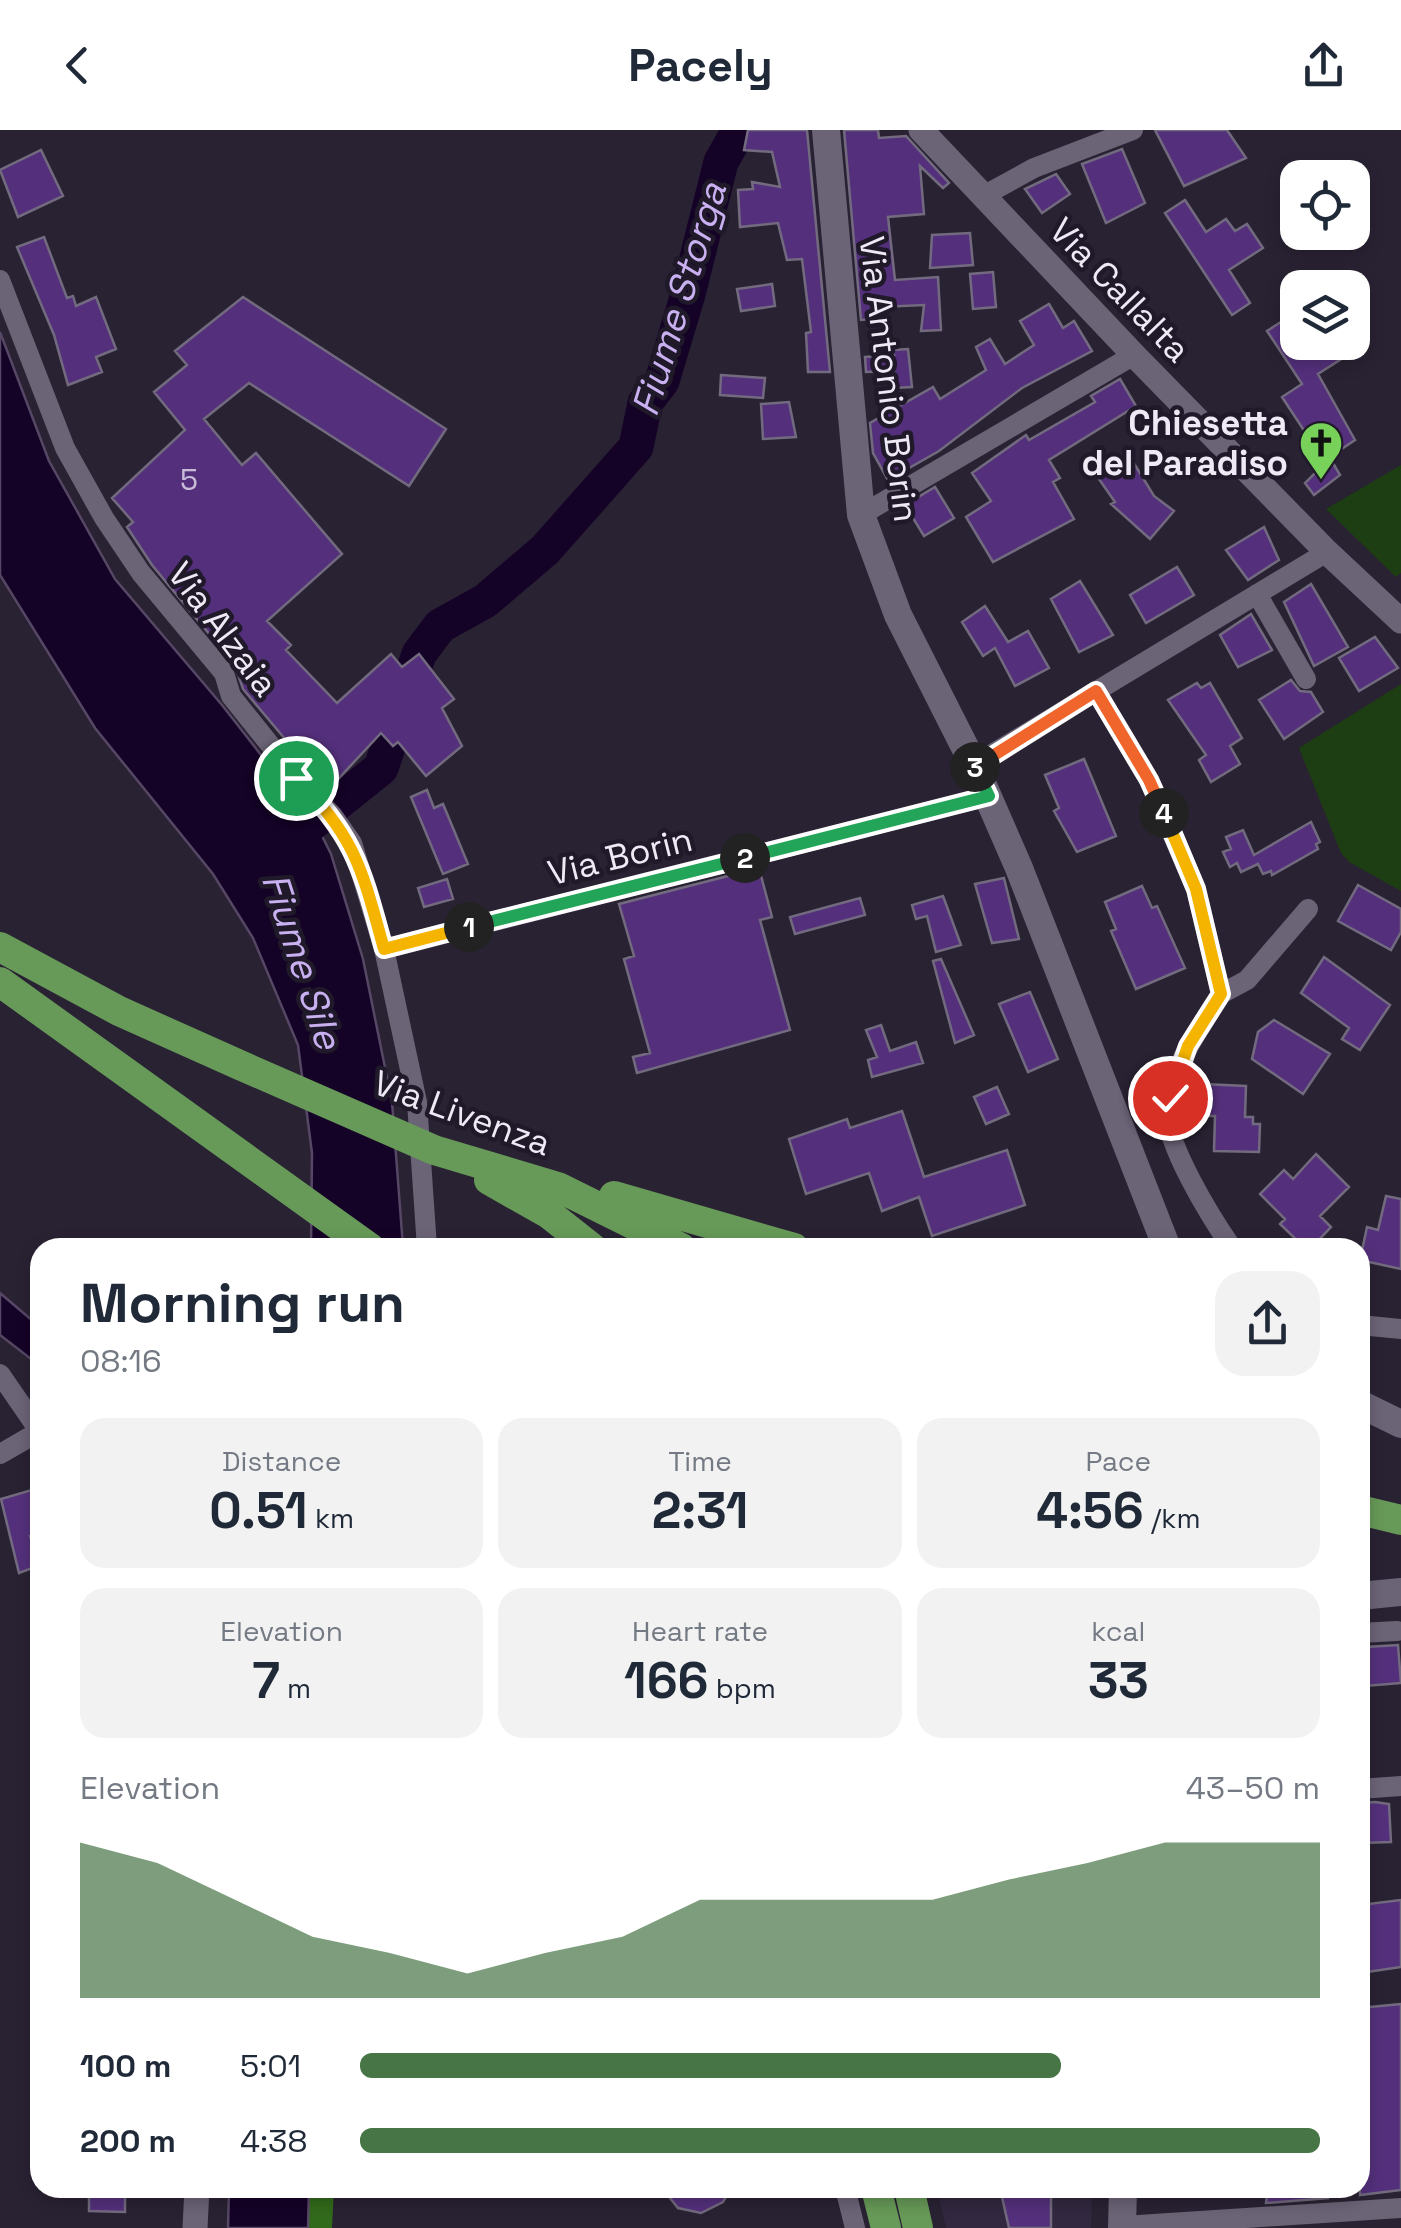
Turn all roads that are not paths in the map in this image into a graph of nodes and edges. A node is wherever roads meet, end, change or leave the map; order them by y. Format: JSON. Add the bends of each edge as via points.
{"nodes":[{"id":1,"x":826,"y":130,"type":"edge"},
{"id":2,"x":921,"y":130,"type":"edge"},
{"id":3,"x":1132,"y":130,"type":"edge"},
{"id":4,"x":983,"y":196,"type":"junction"},
{"id":5,"x":0,"y":280,"type":"edge"},
{"id":6,"x":1134,"y":355,"type":"junction"},
{"id":7,"x":861,"y":515,"type":"junction"},
{"id":8,"x":1327,"y":552,"type":"junction"},
{"id":9,"x":1258,"y":594,"type":"junction"},
{"id":10,"x":1401,"y":621,"type":"edge"},
{"id":11,"x":1306,"y":678,"type":"dead end"},
{"id":12,"x":1096,"y":691,"type":"junction"},
{"id":13,"x":974,"y":764,"type":"junction"},
{"id":14,"x":989,"y":796,"type":"junction"},
{"id":15,"x":1308,"y":910,"type":"dead end"},
{"id":16,"x":0,"y":947,"type":"edge"},
{"id":17,"x":384,"y":949,"type":"junction"},
{"id":18,"x":0,"y":982,"type":"edge"},
{"id":19,"x":1221,"y":994,"type":"junction"},
{"id":20,"x":434,"y":1150,"type":"junction"},
{"id":21,"x":558,"y":1186,"type":"junction"},
{"id":22,"x":356,"y":1238,"type":"edge"},
{"id":23,"x":426,"y":1238,"type":"edge"},
{"id":24,"x":579,"y":1238,"type":"edge"},
{"id":25,"x":661,"y":1238,"type":"edge"},
{"id":26,"x":760,"y":1238,"type":"edge"},
{"id":27,"x":1161,"y":1238,"type":"edge"},
{"id":28,"x":1225,"y":1238,"type":"edge"},
{"id":29,"x":1370,"y":1326,"type":"edge"},
{"id":30,"x":1401,"y":1329,"type":"edge"},
{"id":31,"x":0,"y":1374,"type":"edge"},
{"id":32,"x":1370,"y":1409,"type":"edge"},
{"id":33,"x":30,"y":1418,"type":"edge"},
{"id":34,"x":1401,"y":1424,"type":"edge"},
{"id":35,"x":30,"y":1438,"type":"edge"},
{"id":36,"x":0,"y":1454,"type":"edge"},
{"id":37,"x":1370,"y":1512,"type":"edge"},
{"id":38,"x":1401,"y":1520,"type":"edge"},
{"id":39,"x":1401,"y":1592,"type":"edge"},
{"id":40,"x":1370,"y":1595,"type":"edge"},
{"id":41,"x":1397,"y":1631,"type":"dead end"},
{"id":42,"x":1370,"y":1632,"type":"edge"},
{"id":43,"x":1401,"y":1786,"type":"edge"},
{"id":44,"x":1370,"y":1788,"type":"edge"},
{"id":45,"x":196,"y":2198,"type":"edge"},
{"id":46,"x":847,"y":2198,"type":"edge"},
{"id":47,"x":878,"y":2198,"type":"edge"},
{"id":48,"x":911,"y":2198,"type":"edge"},
{"id":49,"x":1122,"y":2198,"type":"edge"},
{"id":50,"x":1401,"y":2208,"type":"edge"},
{"id":51,"x":1122,"y":2227,"type":"edge"},
{"id":52,"x":195,"y":2228,"type":"edge"},
{"id":53,"x":854,"y":2228,"type":"edge"},
{"id":54,"x":886,"y":2228,"type":"edge"},
{"id":55,"x":918,"y":2228,"type":"edge"}],
"edges":[{"from":1,"to":7,"type":"main road","name":"Via Antonio Borin"},
{"from":2,"to":4,"type":"street","name":"Via Callalta"},
{"from":3,"to":4,"type":"street"},
{"from":4,"to":6,"type":"street","name":"Via Callalta"},
{"from":5,"to":17,"type":"street","name":"Via Alzaia","via":[[64,448],[104,518],[140,573],[224,673],[231,696],[352,844]]},
{"from":6,"to":7,"type":"street"},
{"from":6,"to":8,"type":"street","name":"Via Callalta"},
{"from":7,"to":13,"type":"main road","name":"Via Antonio Borin","via":[[898,616]]},
{"from":8,"to":9,"type":"street"},
{"from":8,"to":10,"type":"street","name":"Via Callalta"},
{"from":9,"to":11,"type":"street"},
{"from":9,"to":12,"type":"street"},
{"from":12,"to":13,"type":"street"},
{"from":12,"to":19,"type":"street","via":[[1149,780],[1196,889]]},
{"from":13,"to":14,"type":"main road","name":"Via Antonio Borin"},
{"from":14,"to":17,"type":"street","name":"Via Borin"},
{"from":14,"to":27,"type":"main road","name":"Via Antonio Borin"},
{"from":15,"to":19,"type":"street","via":[[1248,980]]},
{"from":16,"to":20,"type":"highway","name":"Via Livenza","via":[[119,1011]]},
{"from":17,"to":23,"type":"street","name":"Via Alzaia","via":[[417,1102]]},
{"from":18,"to":22,"type":"highway"},
{"from":19,"to":28,"type":"street","via":[[1188,1046],[1166,1109],[1193,1191]]},
{"from":20,"to":21,"type":"highway","name":"Via Livenza"},
{"from":20,"to":24,"type":"highway"},
{"from":21,"to":25,"type":"highway","name":"Via Livenza"},
{"from":21,"to":26,"type":"highway","via":[[577,1185]]},
{"from":29,"to":30,"type":"street"},
{"from":31,"to":33,"type":"street"},
{"from":32,"to":34,"type":"main road"},
{"from":35,"to":36,"type":"street"},
{"from":37,"to":38,"type":"highway"},
{"from":39,"to":40,"type":"main road"},
{"from":41,"to":42,"type":"street"},
{"from":43,"to":44,"type":"street"},
{"from":45,"to":52,"type":"street"},
{"from":46,"to":53,"type":"street"},
{"from":47,"to":54,"type":"highway"},
{"from":48,"to":55,"type":"highway"},
{"from":49,"to":51,"type":"main road"},
{"from":50,"to":51,"type":"street"}]}
